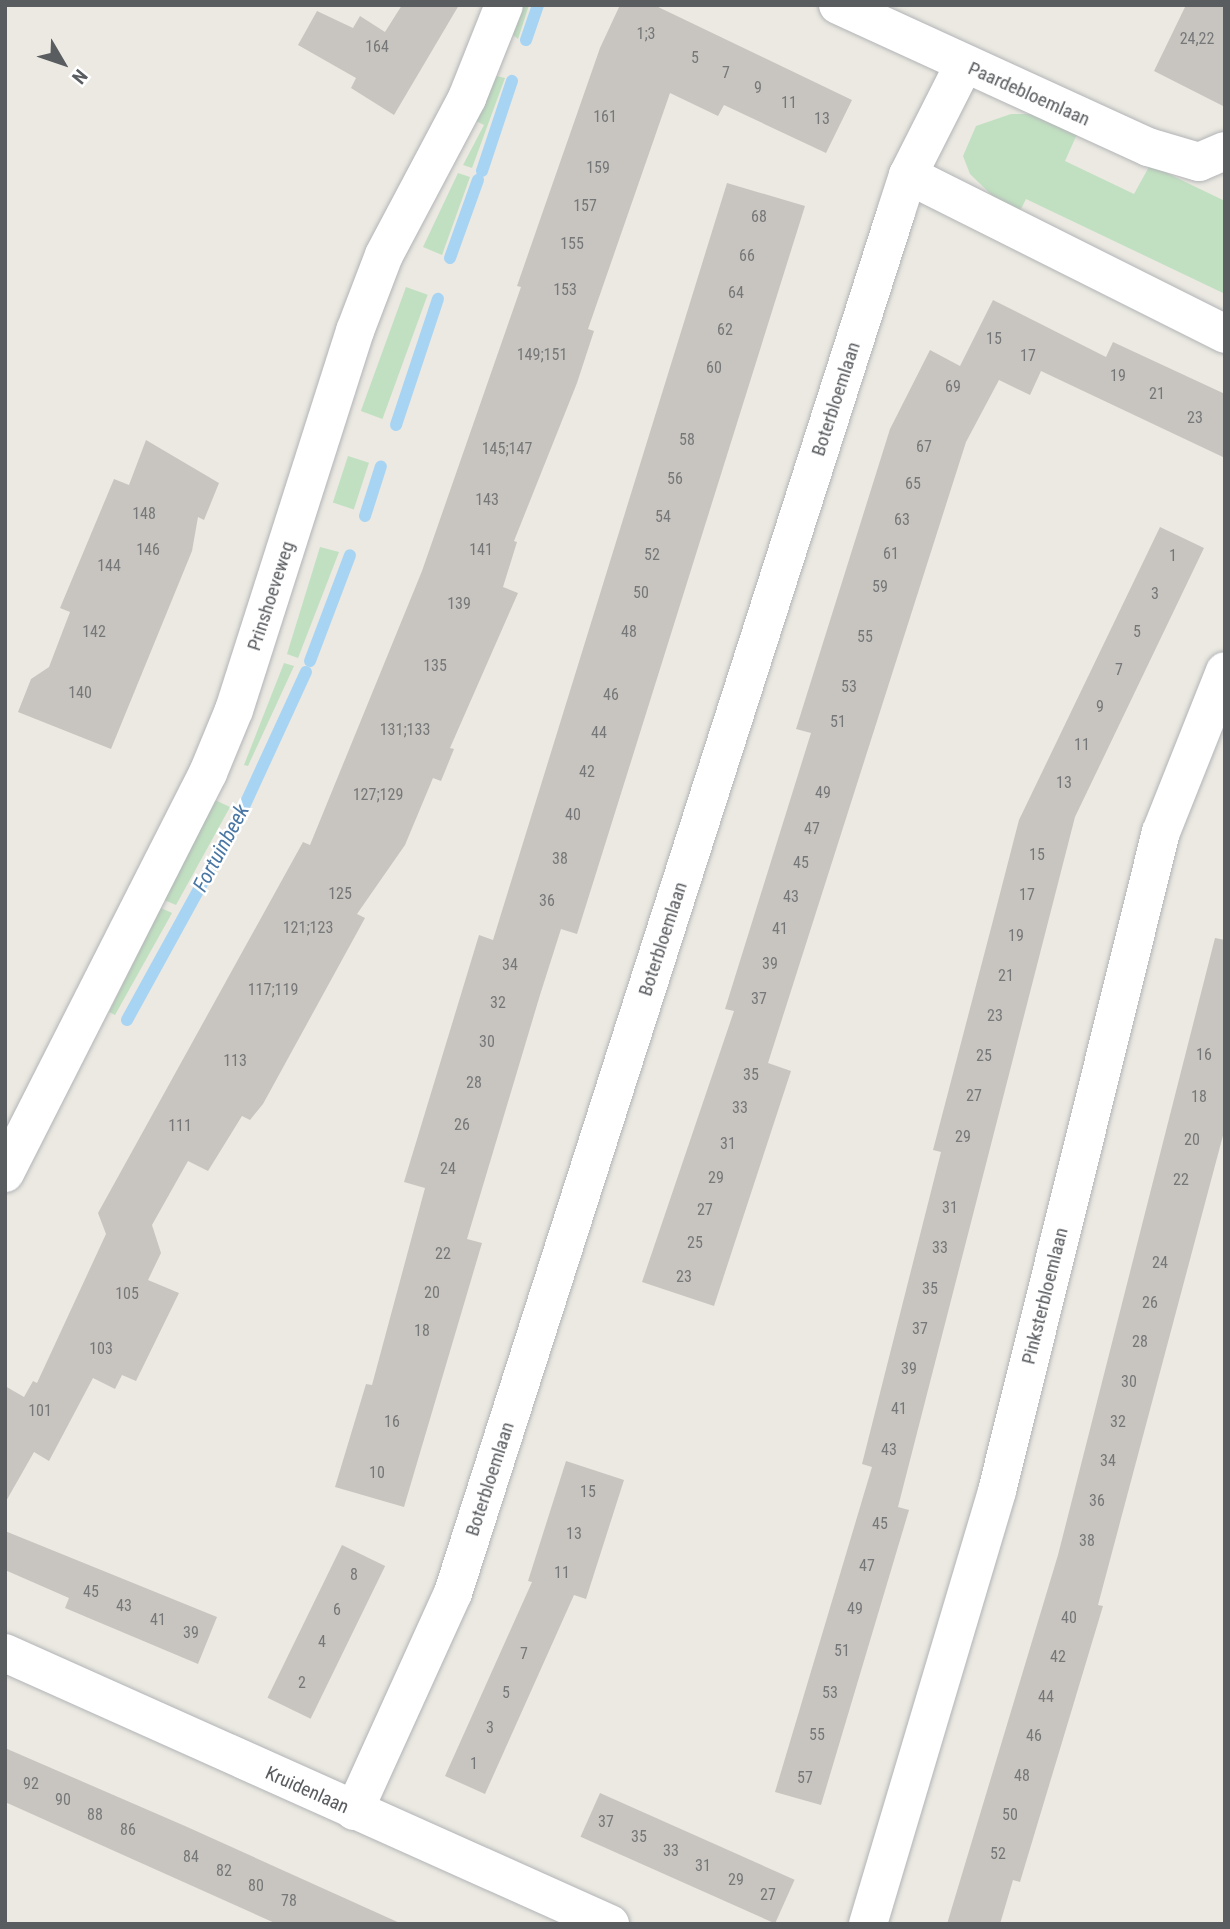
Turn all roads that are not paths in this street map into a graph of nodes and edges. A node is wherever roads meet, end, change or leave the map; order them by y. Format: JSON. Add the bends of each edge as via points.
{"nodes":[{"id":1,"x":504,"y":5,"type":"edge"},
{"id":2,"x":838,"y":5,"type":"edge"},
{"id":3,"x":964,"y":64,"type":"junction"},
{"id":4,"x":1225,"y":151,"type":"edge"},
{"id":5,"x":908,"y":175,"type":"junction"},
{"id":6,"x":1225,"y":334,"type":"edge"},
{"id":7,"x":1225,"y":671,"type":"edge"},
{"id":8,"x":5,"y":1173,"type":"edge"},
{"id":9,"x":5,"y":1653,"type":"edge"},
{"id":10,"x":354,"y":1811,"type":"junction"},
{"id":11,"x":610,"y":1924,"type":"edge"},
{"id":12,"x":868,"y":1924,"type":"edge"}],
"edges":[{"from":1,"to":8,"type":"street","name":"Prinshoeveweg","via":[[467,97],[384,255],[355,331],[234,710],[208,773]]},
{"from":2,"to":3,"type":"street","name":"Paardebloemlaan"},
{"from":3,"to":4,"type":"street","name":"Paardebloemlaan","via":[[1148,147],[1199,162]]},
{"from":3,"to":5,"type":"street","name":"Boterbloemlaan"},
{"from":5,"to":6,"type":"street"},
{"from":5,"to":10,"type":"street","name":"Boterbloemlaan","via":[[453,1593]]},
{"from":7,"to":12,"type":"street","name":"Pinksterbloemlaan","via":[[1161,832],[997,1491]]},
{"from":9,"to":10,"type":"street","name":"Kruidenlaan"},
{"from":10,"to":11,"type":"street","name":"Kruidenlaan"}]}
